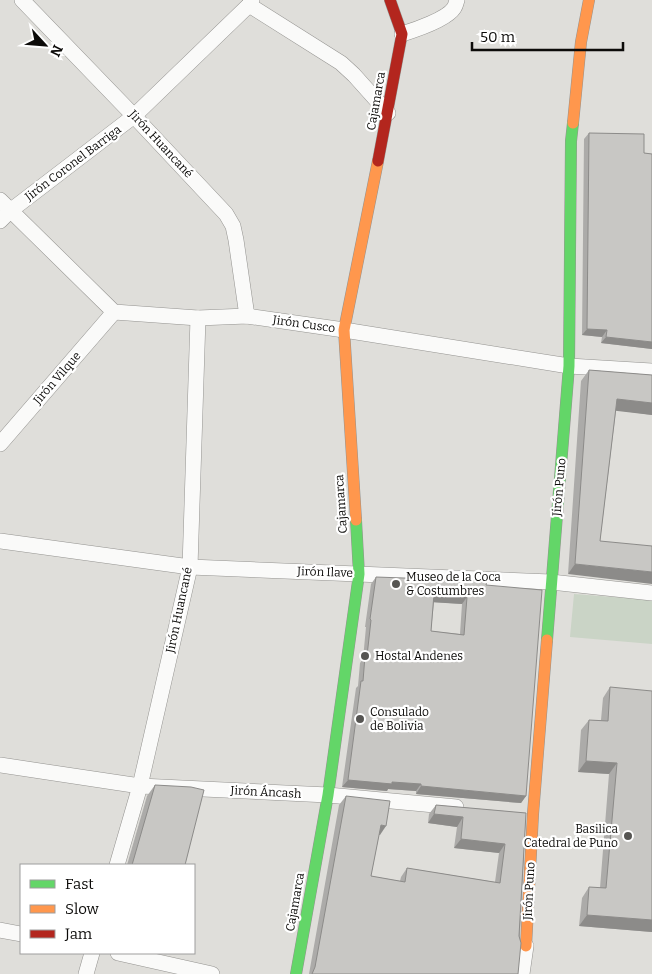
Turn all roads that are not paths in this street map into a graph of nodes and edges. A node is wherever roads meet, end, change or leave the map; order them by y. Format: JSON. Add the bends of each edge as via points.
{"nodes":[{"id":1,"x":22,"y":0,"type":"edge"},
{"id":2,"x":390,"y":0,"type":"edge"},
{"id":3,"x":457,"y":0,"type":"edge"},
{"id":4,"x":588,"y":0,"type":"edge"},
{"id":5,"x":250,"y":2,"type":"edge"},
{"id":6,"x":402,"y":34,"type":"junction"},
{"id":7,"x":388,"y":113,"type":"junction"},
{"id":8,"x":134,"y":116,"type":"junction"},
{"id":9,"x":4,"y":211,"type":"edge"},
{"id":10,"x":114,"y":312,"type":"junction"},
{"id":11,"x":247,"y":316,"type":"junction"},
{"id":12,"x":198,"y":318,"type":"junction"},
{"id":13,"x":344,"y":330,"type":"junction"},
{"id":14,"x":569,"y":366,"type":"junction"},
{"id":15,"x":652,"y":371,"type":"edge"},
{"id":16,"x":0,"y":444,"type":"edge"},
{"id":17,"x":0,"y":541,"type":"edge"},
{"id":18,"x":190,"y":567,"type":"junction"},
{"id":19,"x":360,"y":574,"type":"junction"},
{"id":20,"x":551,"y":582,"type":"junction"},
{"id":21,"x":652,"y":593,"type":"edge"},
{"id":22,"x":0,"y":766,"type":"edge"},
{"id":23,"x":140,"y":786,"type":"junction"},
{"id":24,"x":328,"y":795,"type":"junction"},
{"id":25,"x":474,"y":809,"type":"edge"},
{"id":26,"x":117,"y":864,"type":"edge"},
{"id":27,"x":0,"y":930,"type":"edge"},
{"id":28,"x":20,"y":934,"type":"edge"},
{"id":29,"x":526,"y":946,"type":"joint"},
{"id":30,"x":92,"y":954,"type":"edge"},
{"id":31,"x":122,"y":954,"type":"edge"},
{"id":32,"x":86,"y":974,"type":"edge"},
{"id":33,"x":212,"y":974,"type":"edge"},
{"id":34,"x":296,"y":974,"type":"edge"},
{"id":35,"x":522,"y":974,"type":"edge"}],
"edges":[{"from":1,"to":8,"type":"street","name":"Jirón Huancané"},
{"from":2,"to":6,"type":"street"},
{"from":3,"to":6,"type":"street","via":[[445,16]]},
{"from":4,"to":14,"type":"street","name":"Jirón Puno","via":[[571,141]]},
{"from":5,"to":7,"type":"street","via":[[341,63]]},
{"from":5,"to":8,"type":"street","name":"Jirón Coronel Barriga"},
{"from":6,"to":7,"type":"street","name":"Cajamarca"},
{"from":7,"to":13,"type":"street","name":"Cajamarca"},
{"from":8,"to":9,"type":"street","name":"Jirón Coronel Barriga"},
{"from":8,"to":11,"type":"street","name":"Jirón Huancané","via":[[226,214],[233,226]]},
{"from":9,"to":10,"type":"street"},
{"from":10,"to":12,"type":"street","name":"Jirón Cusco"},
{"from":10,"to":16,"type":"street","name":"Jirón Vilque"},
{"from":11,"to":12,"type":"street","name":"Jirón Cusco"},
{"from":11,"to":13,"type":"street","name":"Jirón Cusco"},
{"from":12,"to":18,"type":"street","name":"Jirón Huancané"},
{"from":13,"to":14,"type":"street","name":"Jirón Cusco"},
{"from":13,"to":19,"type":"street","name":"Cajamarca"},
{"from":14,"to":15,"type":"street","name":"Jirón Cusco"},
{"from":14,"to":20,"type":"street","name":"Jirón Puno"},
{"from":17,"to":18,"type":"street","name":"Jirón Ilave"},
{"from":18,"to":19,"type":"street","name":"Jirón Ilave"},
{"from":18,"to":23,"type":"street","name":"Jirón Huancané"},
{"from":19,"to":20,"type":"street","name":"Jirón Ilave"},
{"from":19,"to":24,"type":"street","name":"Cajamarca"},
{"from":20,"to":21,"type":"street","name":"Jirón Ilave"},
{"from":20,"to":29,"type":"street","name":"Jirón Puno","via":[[528,814]]},
{"from":22,"to":23,"type":"street","name":"Jirón Áncash"},
{"from":23,"to":24,"type":"street","name":"Jirón Áncash"},
{"from":23,"to":26,"type":"street","name":"Jirón Huancané"},
{"from":24,"to":25,"type":"street","name":"Jirón Áncash"},
{"from":24,"to":34,"type":"street","name":"Cajamarca"},
{"from":27,"to":28,"type":"street"},
{"from":29,"to":35,"type":"street","name":"Jirón Puno"},
{"from":30,"to":32,"type":"street"},
{"from":31,"to":33,"type":"street"}]}
